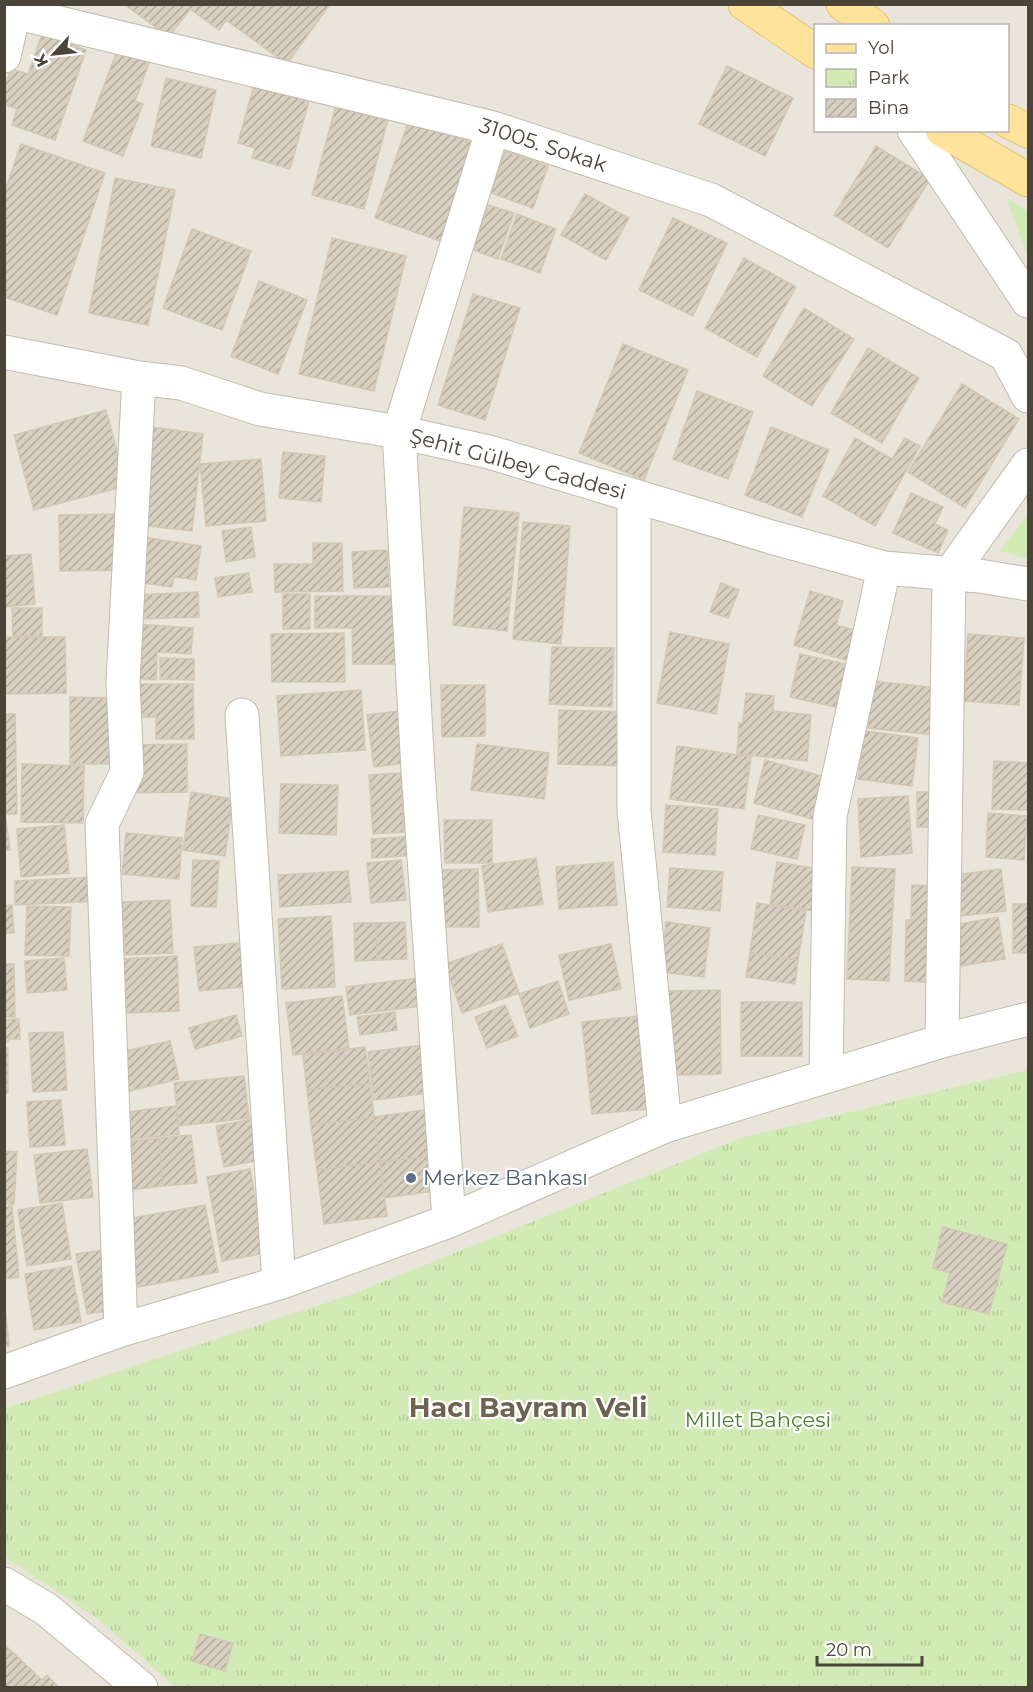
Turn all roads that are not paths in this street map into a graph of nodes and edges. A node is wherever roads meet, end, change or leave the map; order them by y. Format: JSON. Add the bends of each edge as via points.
{"nodes":[{"id":1,"x":745,"y":4,"type":"edge"},
{"id":2,"x":843,"y":4,"type":"edge"},
{"id":3,"x":9,"y":10,"type":"edge"},
{"id":4,"x":870,"y":24,"type":"edge"},
{"id":5,"x":814,"y":50,"type":"edge"},
{"id":6,"x":4,"y":56,"type":"edge"},
{"id":7,"x":1009,"y":121,"type":"edge"},
{"id":8,"x":494,"y":128,"type":"junction"},
{"id":9,"x":1029,"y":131,"type":"edge"},
{"id":10,"x":915,"y":132,"type":"edge"},
{"id":11,"x":945,"y":132,"type":"edge"},
{"id":12,"x":1029,"y":180,"type":"edge"},
{"id":13,"x":1029,"y":301,"type":"edge"},
{"id":14,"x":4,"y":352,"type":"edge"},
{"id":15,"x":139,"y":378,"type":"junction"},
{"id":16,"x":1029,"y":396,"type":"edge"},
{"id":17,"x":399,"y":432,"type":"junction"},
{"id":18,"x":1029,"y":465,"type":"edge"},
{"id":19,"x":634,"y":496,"type":"junction"},
{"id":20,"x":884,"y":568,"type":"junction"},
{"id":21,"x":949,"y":575,"type":"junction"},
{"id":22,"x":1029,"y":584,"type":"edge"},
{"id":23,"x":242,"y":715,"type":"dead end"},
{"id":24,"x":1029,"y":1019,"type":"edge"},
{"id":25,"x":942,"y":1041,"type":"junction"},
{"id":26,"x":826,"y":1076,"type":"junction"},
{"id":27,"x":665,"y":1126,"type":"junction"},
{"id":28,"x":449,"y":1221,"type":"junction"},
{"id":29,"x":279,"y":1283,"type":"junction"},
{"id":30,"x":121,"y":1330,"type":"junction"},
{"id":31,"x":4,"y":1372,"type":"edge"},
{"id":32,"x":4,"y":1584,"type":"edge"},
{"id":33,"x":129,"y":1684,"type":"edge"}],
"edges":[{"from":1,"to":5,"type":"main road"},
{"from":2,"to":4,"type":"main road"},
{"from":3,"to":6,"type":"street"},
{"from":3,"to":8,"type":"street","name":"31005. Sokak"},
{"from":7,"to":9,"type":"main road"},
{"from":8,"to":16,"type":"street","name":"31005. Sokak","via":[[711,200],[1006,355]]},
{"from":8,"to":17,"type":"street"},
{"from":10,"to":13,"type":"street"},
{"from":11,"to":12,"type":"main road"},
{"from":14,"to":15,"type":"street","name":"Şehit Gülbey Caddesi"},
{"from":15,"to":17,"type":"street","name":"Şehit Gülbey Caddesi","via":[[181,383],[260,409]]},
{"from":15,"to":30,"type":"street","via":[[123,682],[126,772],[102,824]]},
{"from":17,"to":19,"type":"street","name":"Şehit Gülbey Caddesi","via":[[489,452]]},
{"from":17,"to":28,"type":"street"},
{"from":18,"to":21,"type":"street"},
{"from":19,"to":20,"type":"street","name":"Şehit Gülbey Caddesi"},
{"from":19,"to":27,"type":"street","via":[[634,810]]},
{"from":20,"to":21,"type":"street","name":"Şehit Gülbey Caddesi"},
{"from":20,"to":26,"type":"street","via":[[830,816]]},
{"from":21,"to":22,"type":"street","name":"Şehit Gülbey Caddesi"},
{"from":21,"to":25,"type":"street"},
{"from":23,"to":29,"type":"street"},
{"from":24,"to":25,"type":"street"},
{"from":25,"to":26,"type":"street"},
{"from":26,"to":27,"type":"street"},
{"from":27,"to":28,"type":"street"},
{"from":28,"to":29,"type":"street"},
{"from":29,"to":30,"type":"street"},
{"from":30,"to":31,"type":"street"},
{"from":32,"to":33,"type":"street","via":[[46,1609]]}]}
